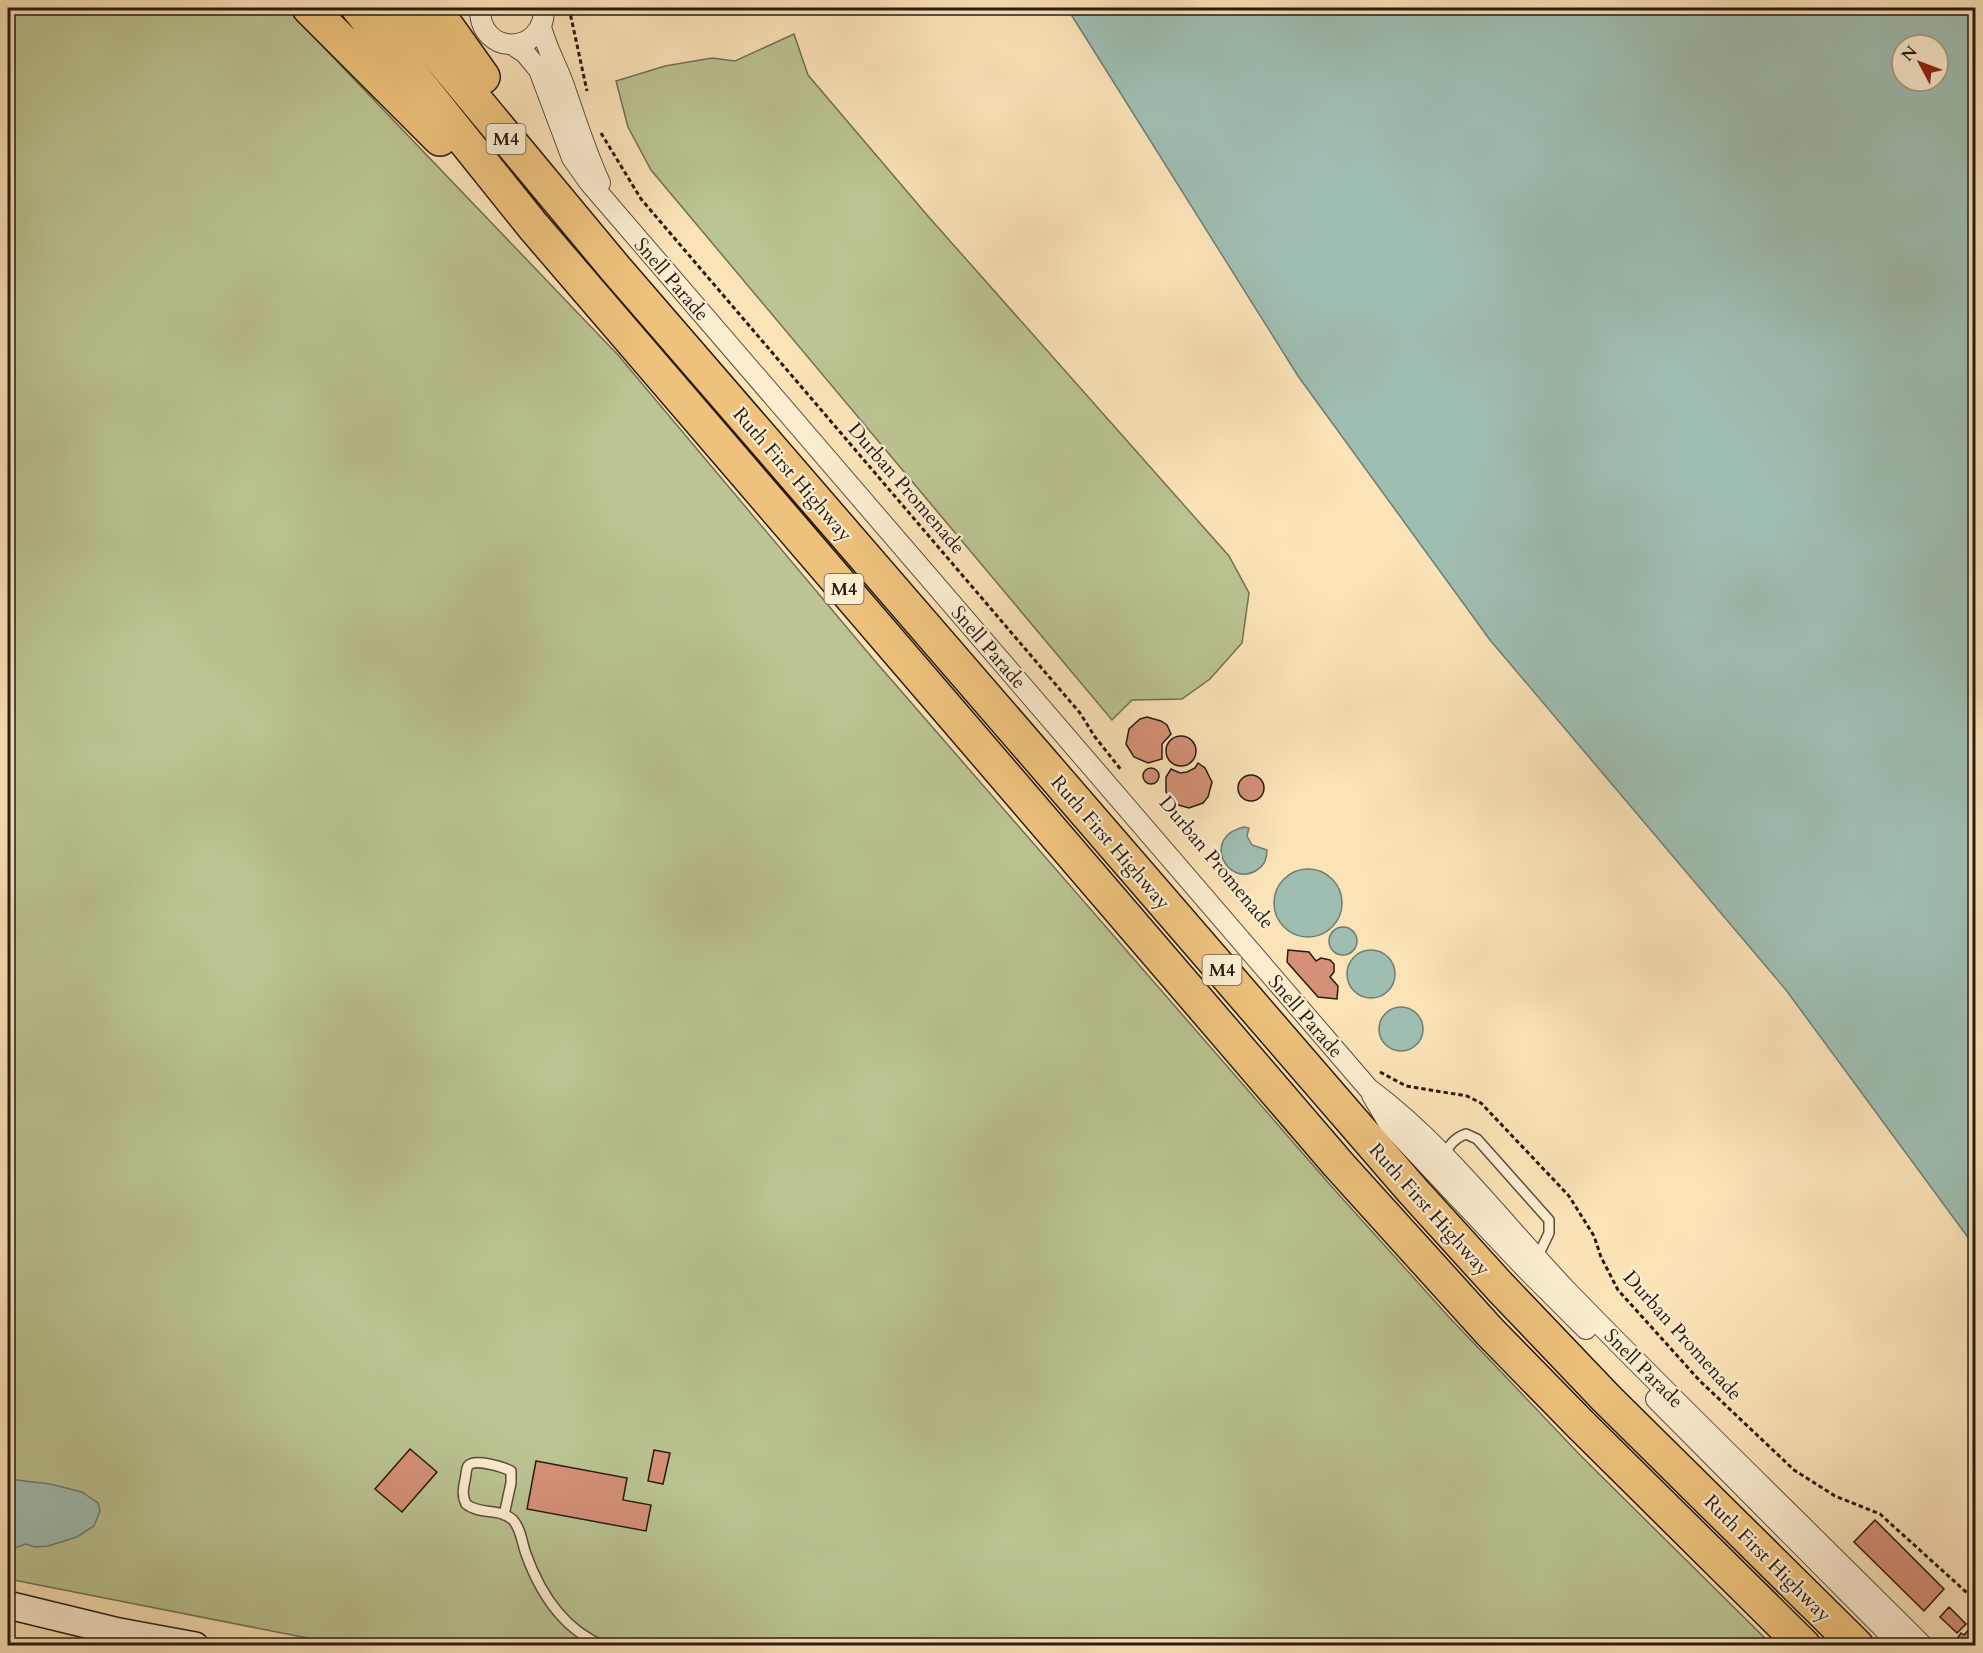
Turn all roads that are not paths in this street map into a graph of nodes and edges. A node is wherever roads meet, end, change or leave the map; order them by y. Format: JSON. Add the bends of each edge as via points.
{"nodes":[{"id":1,"x":309,"y":8,"type":"edge"},
{"id":2,"x":358,"y":8,"type":"edge"},
{"id":3,"x":399,"y":8,"type":"edge"},
{"id":4,"x":434,"y":8,"type":"edge"},
{"id":5,"x":480,"y":8,"type":"edge"},
{"id":6,"x":542,"y":17,"type":"edge"},
{"id":7,"x":513,"y":45,"type":"junction"},
{"id":8,"x":610,"y":207,"type":"junction"},
{"id":9,"x":533,"y":226,"type":"junction"},
{"id":10,"x":615,"y":268,"type":"junction"},
{"id":11,"x":1368,"y":1088,"type":"junction"},
{"id":12,"x":1443,"y":1155,"type":"junction"},
{"id":13,"x":1436,"y":1174,"type":"junction"},
{"id":14,"x":1537,"y":1259,"type":"junction"},
{"id":15,"x":504,"y":1515,"type":"junction"},
{"id":16,"x":8,"y":1605,"type":"edge"},
{"id":17,"x":195,"y":1646,"type":"edge"},
{"id":18,"x":604,"y":1646,"type":"edge"},
{"id":19,"x":1804,"y":1646,"type":"edge"},
{"id":20,"x":1857,"y":1646,"type":"edge"},
{"id":21,"x":1901,"y":1646,"type":"edge"},
{"id":22,"x":1923,"y":1646,"type":"edge"}],
"edges":[{"from":1,"to":9,"type":"highway","via":[[512,211]]},
{"from":2,"to":9,"type":"highway","name":"Ruth First Highway","number":"M4"},
{"from":3,"to":10,"type":"highway","name":"Ruth First Highway","number":"M4"},
{"from":4,"to":10,"type":"highway","via":[[596,228]]},
{"from":5,"to":7,"type":"street","name":"Snell Parade","via":[[484,28],[491,38]]},
{"from":6,"to":7,"type":"street","via":[[534,36]]},
{"from":6,"to":8,"type":"street","name":"Snell Parade","via":[[547,48]]},
{"from":7,"to":8,"type":"street","name":"Snell Parade","via":[[539,70],[572,158]]},
{"from":8,"to":11,"type":"street","name":"Snell Parade"},
{"from":9,"to":19,"type":"highway","name":"Ruth First Highway","number":"M4","via":[[1338,1164],[1499,1340]]},
{"from":10,"to":20,"type":"highway","name":"Ruth First Highway","number":"M4","via":[[1420,1199],[1606,1398]]},
{"from":11,"to":12,"type":"street","name":"Snell Parade"},
{"from":11,"to":13,"type":"street","name":"Snell Parade","via":[[1389,1124]]},
{"from":12,"to":13,"type":"lane"},
{"from":12,"to":14,"type":"street","name":"Snell Parade"},
{"from":12,"to":14,"type":"lane","via":[[1455,1140],[1471,1135],[1546,1214],[1550,1233]]},
{"from":13,"to":21,"type":"street","name":"Snell Parade"},
{"from":14,"to":22,"type":"street","name":"Snell Parade"},
{"from":15,"to":15,"type":"lane","via":[[466,1504],[463,1491],[470,1464],[490,1464],[511,1471]]},
{"from":15,"to":18,"type":"lane","via":[[519,1530],[547,1599],[581,1633]]},
{"from":16,"to":17,"type":"main road"}]}
